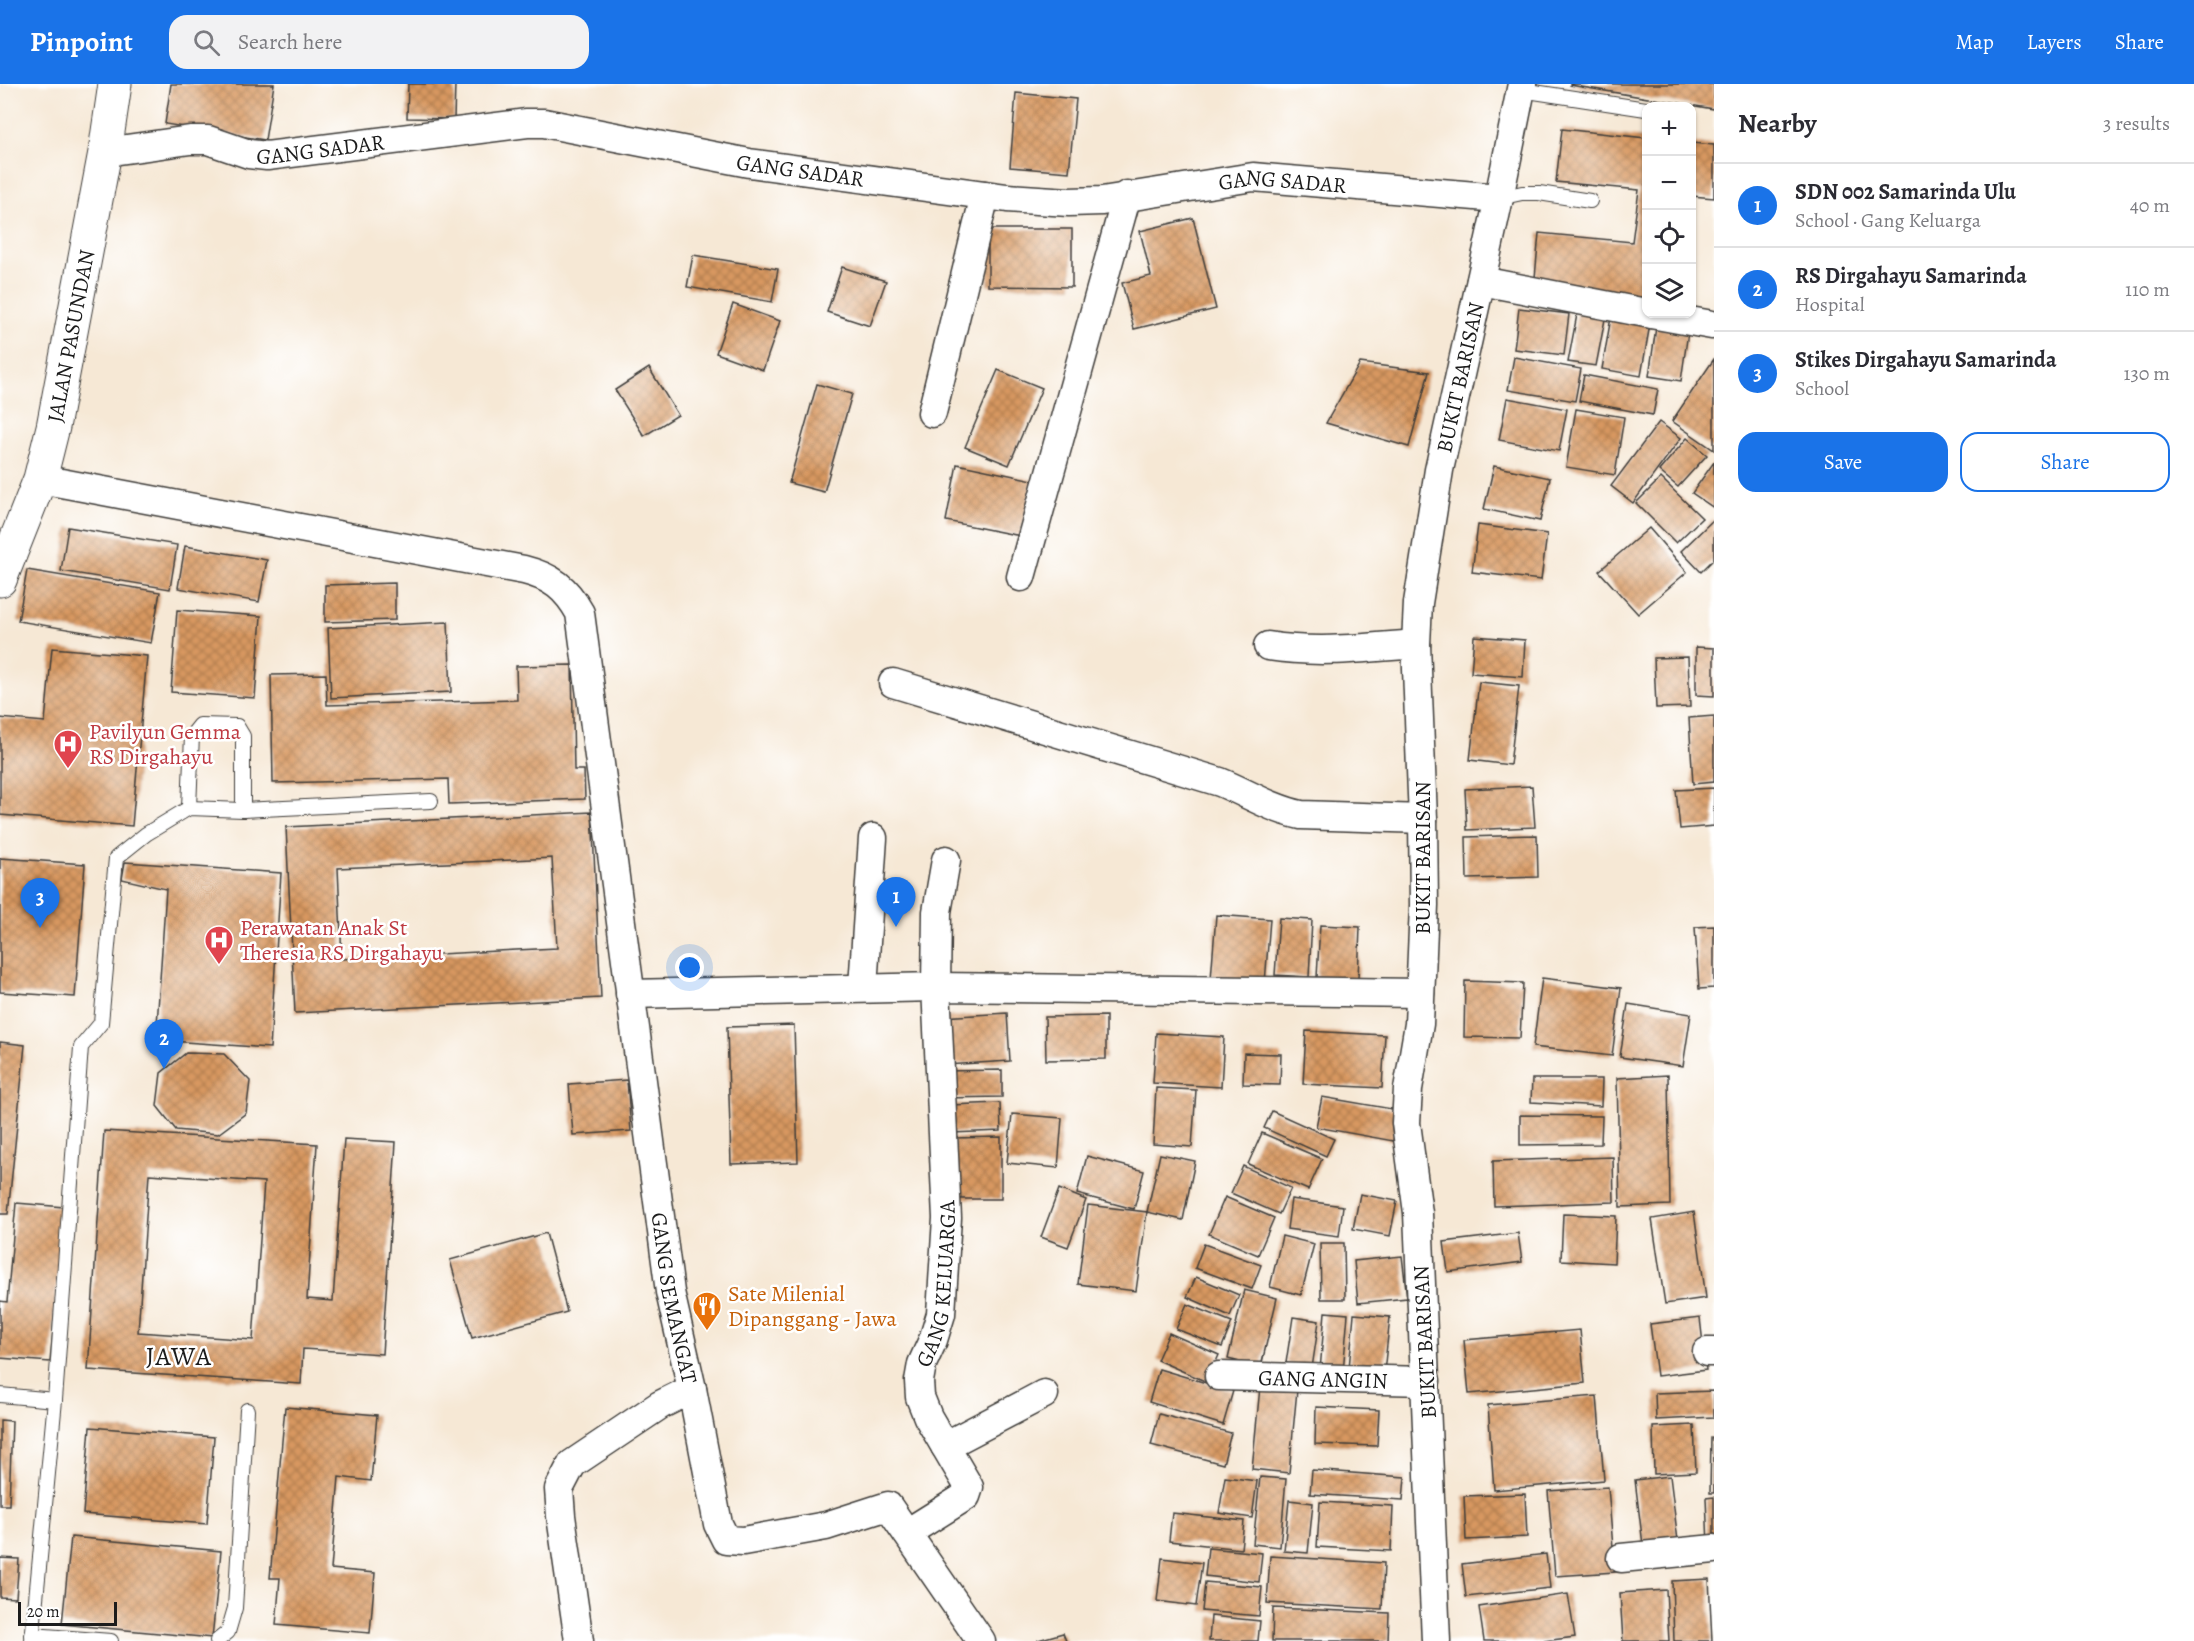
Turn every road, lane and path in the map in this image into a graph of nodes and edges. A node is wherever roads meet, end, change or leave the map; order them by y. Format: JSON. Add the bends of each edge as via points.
{"nodes":[{"id":1,"x":115,"y":84,"type":"edge"},
{"id":2,"x":1521,"y":87,"type":"edge"},
{"id":3,"x":1642,"y":108,"type":"edge"},
{"id":4,"x":105,"y":152,"type":"junction"},
{"id":5,"x":986,"y":195,"type":"junction"},
{"id":6,"x":1127,"y":195,"type":"junction"},
{"id":7,"x":1499,"y":198,"type":"junction"},
{"id":8,"x":1590,"y":201,"type":"dead end"},
{"id":9,"x":1481,"y":281,"type":"junction"},
{"id":10,"x":1642,"y":312,"type":"edge"},
{"id":11,"x":1674,"y":318,"type":"edge"},
{"id":12,"x":1712,"y":325,"type":"dead end"},
{"id":13,"x":932,"y":413,"type":"dead end"},
{"id":14,"x":40,"y":478,"type":"junction"},
{"id":15,"x":1021,"y":577,"type":"dead end"},
{"id":16,"x":0,"y":580,"type":"edge"},
{"id":17,"x":1416,"y":644,"type":"junction"},
{"id":18,"x":1268,"y":646,"type":"dead end"},
{"id":19,"x":893,"y":683,"type":"dead end"},
{"id":20,"x":431,"y":801,"type":"dead end"},
{"id":21,"x":189,"y":808,"type":"junction"},
{"id":22,"x":243,"y":810,"type":"junction"},
{"id":23,"x":1423,"y":819,"type":"junction"},
{"id":24,"x":873,"y":838,"type":"dead end"},
{"id":25,"x":946,"y":860,"type":"dead end"},
{"id":26,"x":863,"y":987,"type":"junction"},
{"id":27,"x":936,"y":987,"type":"junction"},
{"id":28,"x":1420,"y":993,"type":"junction"},
{"id":29,"x":630,"y":994,"type":"junction"},
{"id":30,"x":1219,"y":1376,"type":"dead end"},
{"id":31,"x":1426,"y":1381,"type":"junction"},
{"id":32,"x":692,"y":1389,"type":"junction"},
{"id":33,"x":1044,"y":1394,"type":"dead end"},
{"id":34,"x":0,"y":1395,"type":"edge"},
{"id":35,"x":55,"y":1400,"type":"junction"},
{"id":36,"x":247,"y":1410,"type":"dead end"},
{"id":37,"x":945,"y":1446,"type":"junction"},
{"id":38,"x":907,"y":1533,"type":"junction"},
{"id":39,"x":1714,"y":1549,"type":"edge"},
{"id":40,"x":1621,"y":1558,"type":"dead end"},
{"id":41,"x":32,"y":1638,"type":"edge"},
{"id":42,"x":111,"y":1641,"type":"edge"},
{"id":43,"x":217,"y":1641,"type":"edge"},
{"id":44,"x":579,"y":1641,"type":"edge"},
{"id":45,"x":981,"y":1641,"type":"edge"},
{"id":46,"x":1436,"y":1641,"type":"edge"}],
"edges":[{"from":1,"to":4,"type":"street","name":"JALAN PASUNDAN"},
{"from":2,"to":3,"type":"lane"},
{"from":2,"to":7,"type":"street","name":"BUKIT BARISAN"},
{"from":4,"to":5,"type":"street","name":"GANG SADAR","via":[[208,140],[267,156],[544,123],[749,163]]},
{"from":4,"to":14,"type":"street","name":"JALAN PASUNDAN"},
{"from":5,"to":6,"type":"street","name":"GANG SADAR","via":[[1069,202]]},
{"from":5,"to":13,"type":"street"},
{"from":6,"to":7,"type":"street","name":"GANG SADAR","via":[[1253,177]]},
{"from":6,"to":15,"type":"street"},
{"from":7,"to":8,"type":"lane","via":[[1539,193]]},
{"from":7,"to":9,"type":"street","name":"BUKIT BARISAN"},
{"from":9,"to":10,"type":"street"},
{"from":9,"to":17,"type":"street","name":"BUKIT BARISAN","via":[[1438,470],[1418,603]]},
{"from":11,"to":12,"type":"street"},
{"from":14,"to":16,"type":"street","name":"JALAN PASUNDAN"},
{"from":14,"to":29,"type":"street","name":"GANG SEMANGAT","via":[[538,573],[569,594],[580,613]]},
{"from":17,"to":18,"type":"street","via":[[1341,651]]},
{"from":17,"to":23,"type":"street","name":"BUKIT BARISAN"},
{"from":19,"to":23,"type":"street","via":[[1220,782],[1281,811]]},
{"from":20,"to":22,"type":"lane"},
{"from":21,"to":22,"type":"lane"},
{"from":21,"to":22,"type":"lane","via":[[192,735],[201,725],[237,726],[243,736]]},
{"from":21,"to":35,"type":"lane","via":[[116,858],[101,1023],[81,1047]]},
{"from":23,"to":28,"type":"street","name":"BUKIT BARISAN"},
{"from":24,"to":26,"type":"street"},
{"from":25,"to":27,"type":"street","name":"GANG KELUARGA","via":[[937,912]]},
{"from":26,"to":27,"type":"street"},
{"from":26,"to":29,"type":"street"},
{"from":27,"to":28,"type":"street"},
{"from":27,"to":37,"type":"street","name":"GANG KELUARGA","via":[[947,1218],[941,1314],[919,1381],[924,1407]]},
{"from":28,"to":31,"type":"street","name":"BUKIT BARISAN","via":[[1406,1123],[1418,1213]]},
{"from":29,"to":32,"type":"street","name":"GANG SEMANGAT","via":[[670,1292]]},
{"from":30,"to":31,"type":"street","name":"GANG ANGIN"},
{"from":31,"to":46,"type":"street","name":"BUKIT BARISAN"},
{"from":32,"to":38,"type":"street","via":[[718,1524],[726,1540],[743,1541],[826,1526],[888,1506]]},
{"from":32,"to":44,"type":"street","name":"GANG SEMANGAT","via":[[660,1405],[572,1464],[559,1489]]},
{"from":33,"to":37,"type":"street"},
{"from":34,"to":35,"type":"lane"},
{"from":35,"to":41,"type":"lane"},
{"from":36,"to":43,"type":"lane","via":[[236,1608],[228,1632]]},
{"from":37,"to":38,"type":"street","name":"GANG KELUARGA","via":[[969,1487],[968,1493]]},
{"from":38,"to":45,"type":"street"},
{"from":39,"to":40,"type":"street"},
{"from":41,"to":42,"type":"lane"}]}
